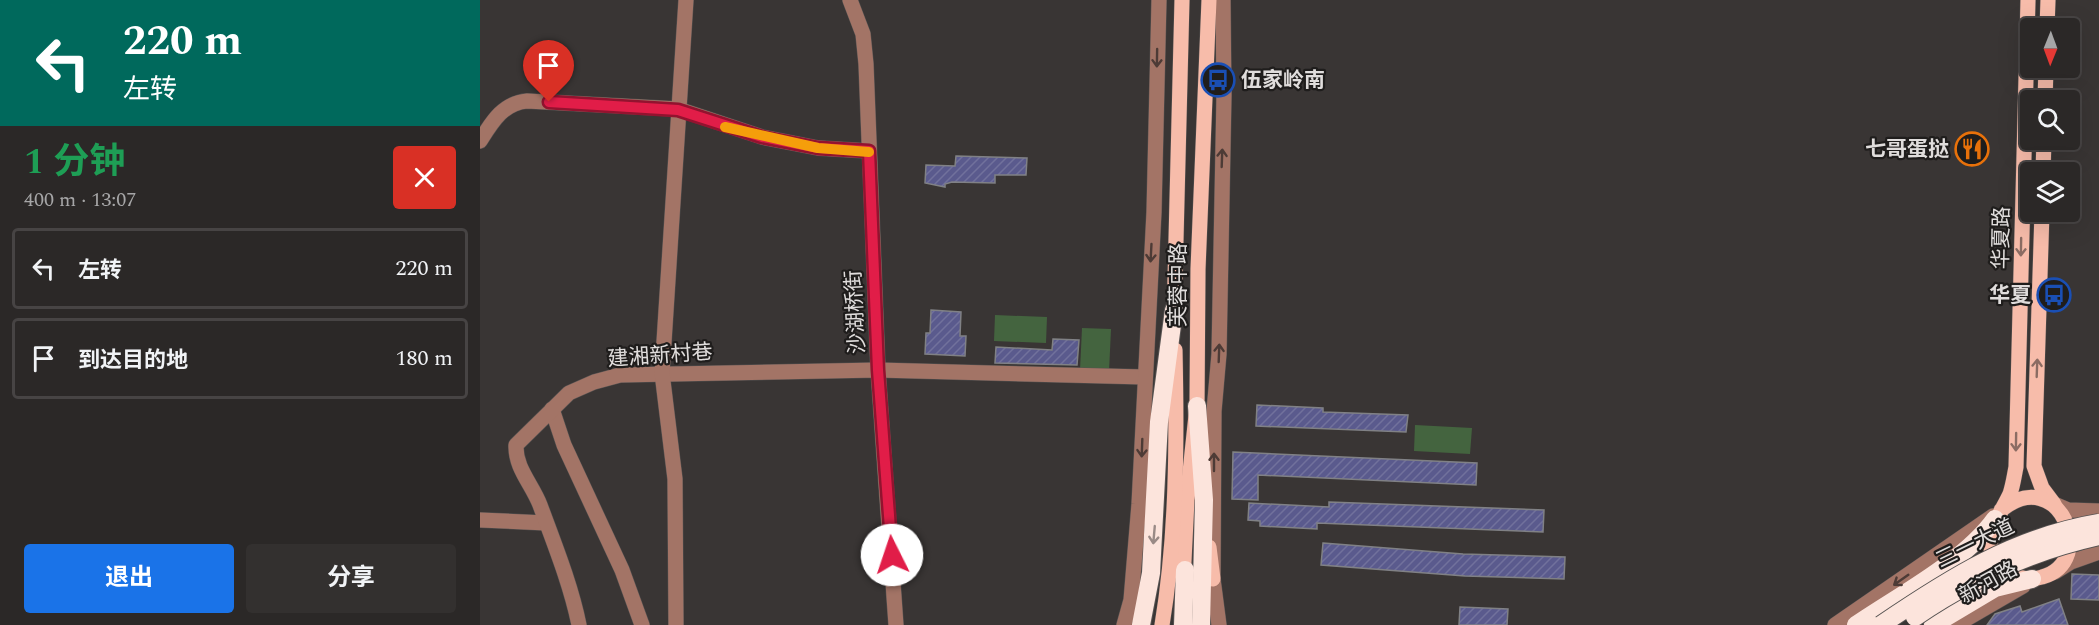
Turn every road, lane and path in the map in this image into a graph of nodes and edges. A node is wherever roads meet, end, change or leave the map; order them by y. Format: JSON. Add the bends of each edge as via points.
{"nodes":[{"id":1,"x":686,"y":0,"type":"edge"},
{"id":2,"x":850,"y":0,"type":"edge"},
{"id":3,"x":1159,"y":0,"type":"edge"},
{"id":4,"x":1182,"y":0,"type":"edge"},
{"id":5,"x":1209,"y":0,"type":"edge"},
{"id":6,"x":1223,"y":0,"type":"edge"},
{"id":7,"x":2028,"y":0,"type":"edge"},
{"id":8,"x":2048,"y":0,"type":"edge"},
{"id":9,"x":2047,"y":18,"type":"edge"},
{"id":10,"x":678,"y":110,"type":"junction"},
{"id":11,"x":480,"y":141,"type":"edge"},
{"id":12,"x":869,"y":151,"type":"junction"},
{"id":13,"x":2042,"y":222,"type":"edge"},
{"id":14,"x":1174,"y":310,"type":"junction"},
{"id":15,"x":878,"y":370,"type":"junction"},
{"id":16,"x":663,"y":373,"type":"junction"},
{"id":17,"x":1144,"y":377,"type":"junction"},
{"id":18,"x":1197,"y":406,"type":"junction"},
{"id":19,"x":552,"y":409,"type":"junction"},
{"id":20,"x":1204,"y":500,"type":"junction"},
{"id":21,"x":2054,"y":504,"type":"junction"},
{"id":22,"x":2099,"y":510,"type":"edge"},
{"id":23,"x":1998,"y":515,"type":"junction"},
{"id":24,"x":480,"y":520,"type":"edge"},
{"id":25,"x":546,"y":523,"type":"junction"},
{"id":26,"x":2099,"y":523,"type":"edge"},
{"id":27,"x":2099,"y":536,"type":"edge"},
{"id":28,"x":2099,"y":552,"type":"edge"},
{"id":29,"x":1178,"y":569,"type":"junction"},
{"id":30,"x":2042,"y":576,"type":"junction"},
{"id":31,"x":1213,"y":579,"type":"junction"},
{"id":32,"x":579,"y":625,"type":"edge"},
{"id":33,"x":642,"y":625,"type":"edge"},
{"id":34,"x":676,"y":625,"type":"edge"},
{"id":35,"x":896,"y":625,"type":"edge"},
{"id":36,"x":1124,"y":625,"type":"edge"},
{"id":37,"x":1141,"y":625,"type":"edge"},
{"id":38,"x":1162,"y":625,"type":"edge"},
{"id":39,"x":1177,"y":625,"type":"edge"},
{"id":40,"x":1183,"y":625,"type":"edge"},
{"id":41,"x":1201,"y":625,"type":"edge"},
{"id":42,"x":1219,"y":625,"type":"edge"},
{"id":43,"x":1835,"y":625,"type":"edge"},
{"id":44,"x":1856,"y":625,"type":"edge"},
{"id":45,"x":1881,"y":625,"type":"edge"},
{"id":46,"x":1904,"y":625,"type":"edge"},
{"id":47,"x":1933,"y":625,"type":"edge"},
{"id":48,"x":1956,"y":625,"type":"edge"}],
"edges":[{"from":1,"to":10,"type":"street"},
{"from":2,"to":12,"type":"street","name":"沙湖桥街","via":[[863,34]]},
{"from":3,"to":17,"type":"street","one_way":true,"via":[[1154,212]]},
{"from":4,"to":14,"type":"main road","name":"芙蓉中路"},
{"from":5,"to":18,"type":"main road","name":"芙蓉中路","via":[[1198,269]]},
{"from":31,"to":6,"type":"street","one_way":true},
{"from":7,"to":23,"type":"main road","name":"华夏路","one_way":true,"via":[[2016,467],[2014,483]]},
{"from":8,"to":9,"type":"main road"},
{"from":10,"to":11,"type":"street","via":[[516,102],[497,116]]},
{"from":10,"to":12,"type":"street","via":[[762,137],[818,148]]},
{"from":10,"to":16,"type":"street"},
{"from":12,"to":15,"type":"street","name":"沙湖桥街"},
{"from":21,"to":13,"type":"main road","name":"华夏路","one_way":true,"via":[[2042,488],[2034,466]]},
{"from":14,"to":29,"type":"main road","name":"芙蓉中路"},
{"from":14,"to":37,"type":"highway","one_way":true,"via":[[1159,422],[1151,573]]},
{"from":15,"to":16,"type":"street","name":"建湘新村巷"},
{"from":15,"to":17,"type":"street","name":"建湘新村巷"},
{"from":15,"to":35,"type":"street","name":"沙湖桥街"},
{"from":16,"to":19,"type":"street","name":"建湘新村巷","via":[[620,375],[594,382],[569,393]]},
{"from":16,"to":34,"type":"street","via":[[675,478]]},
{"from":17,"to":36,"type":"street","one_way":true,"via":[[1135,560]]},
{"from":18,"to":20,"type":"highway"},
{"from":18,"to":29,"type":"main road","name":"芙蓉中路"},
{"from":19,"to":25,"type":"street","name":"建湘新村巷","via":[[516,445],[516,454]]},
{"from":19,"to":33,"type":"street"},
{"from":20,"to":31,"type":"main road"},
{"from":20,"to":41,"type":"highway"},
{"from":21,"to":22,"type":"street","via":[[2068,510]]},
{"from":21,"to":23,"type":"main road","via":[[2044,499],[2021,498]]},
{"from":21,"to":30,"type":"main road","via":[[2069,522],[2072,534],[2068,556]]},
{"from":23,"to":30,"type":"main road","via":[[1990,539],[1996,560],[2011,574]]},
{"from":23,"to":43,"type":"street","one_way":true},
{"from":23,"to":44,"type":"highway","via":[[1964,552]]},
{"from":24,"to":25,"type":"street"},
{"from":25,"to":32,"type":"street","name":"建湘新村巷","via":[[568,581]]},
{"from":26,"to":45,"type":"highway","name":"三一大道","bridge":true,"via":[[2031,541],[1983,562],[1941,584]]},
{"from":27,"to":46,"type":"highway","name":"三一大道","bridge":true,"via":[[2054,546],[2001,567]]},
{"from":28,"to":30,"type":"street","name":"新河路"},
{"from":29,"to":38,"type":"main road"},
{"from":29,"to":39,"type":"main road"},
{"from":29,"to":40,"type":"highway"},
{"from":30,"to":47,"type":"highway","via":[[1995,588]]},
{"from":30,"to":48,"type":"street","name":"新河路"},
{"from":31,"to":42,"type":"street"}]}
